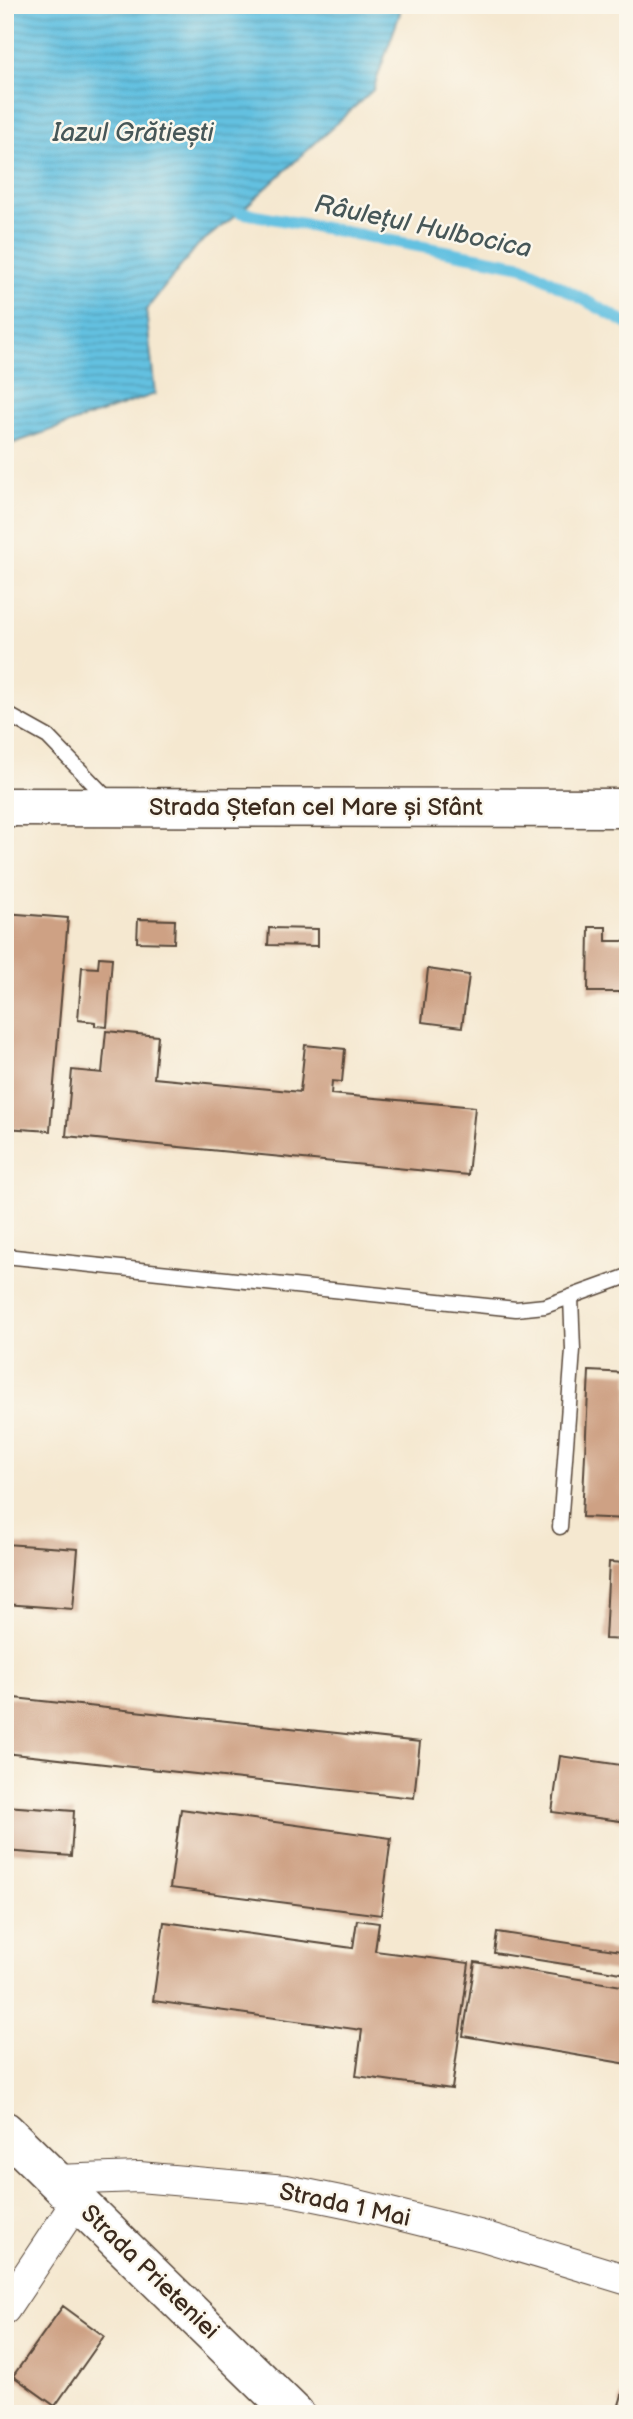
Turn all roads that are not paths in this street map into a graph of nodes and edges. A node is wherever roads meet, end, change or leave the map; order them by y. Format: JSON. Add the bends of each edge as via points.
{"nodes":[{"id":1,"x":5,"y":713,"type":"edge"},
{"id":2,"x":115,"y":806,"type":"junction"},
{"id":3,"x":5,"y":807,"type":"edge"},
{"id":4,"x":628,"y":808,"type":"edge"},
{"id":5,"x":5,"y":1256,"type":"edge"},
{"id":6,"x":628,"y":1276,"type":"edge"},
{"id":7,"x":571,"y":1297,"type":"junction"},
{"id":8,"x":560,"y":1527,"type":"dead end"},
{"id":9,"x":5,"y":2131,"type":"edge"},
{"id":10,"x":66,"y":2191,"type":"junction"},
{"id":11,"x":628,"y":2280,"type":"edge"},
{"id":12,"x":5,"y":2309,"type":"edge"},
{"id":13,"x":295,"y":2414,"type":"edge"}],
"edges":[{"from":1,"to":2,"type":"lane","via":[[48,737]]},
{"from":2,"to":3,"type":"street","name":"Strada Ștefan cel Mare și Sfânt"},
{"from":2,"to":4,"type":"street","name":"Strada Ștefan cel Mare și Sfânt"},
{"from":5,"to":7,"type":"lane","via":[[516,1309]]},
{"from":6,"to":7,"type":"lane"},
{"from":7,"to":8,"type":"lane","via":[[573,1350]]},
{"from":9,"to":10,"type":"street","name":"Strada Prieteniei"},
{"from":10,"to":11,"type":"street","name":"Strada 1 Mai","via":[[139,2177],[286,2190],[483,2236]]},
{"from":10,"to":12,"type":"street"},
{"from":10,"to":13,"type":"street","name":"Strada Prieteniei"}]}
